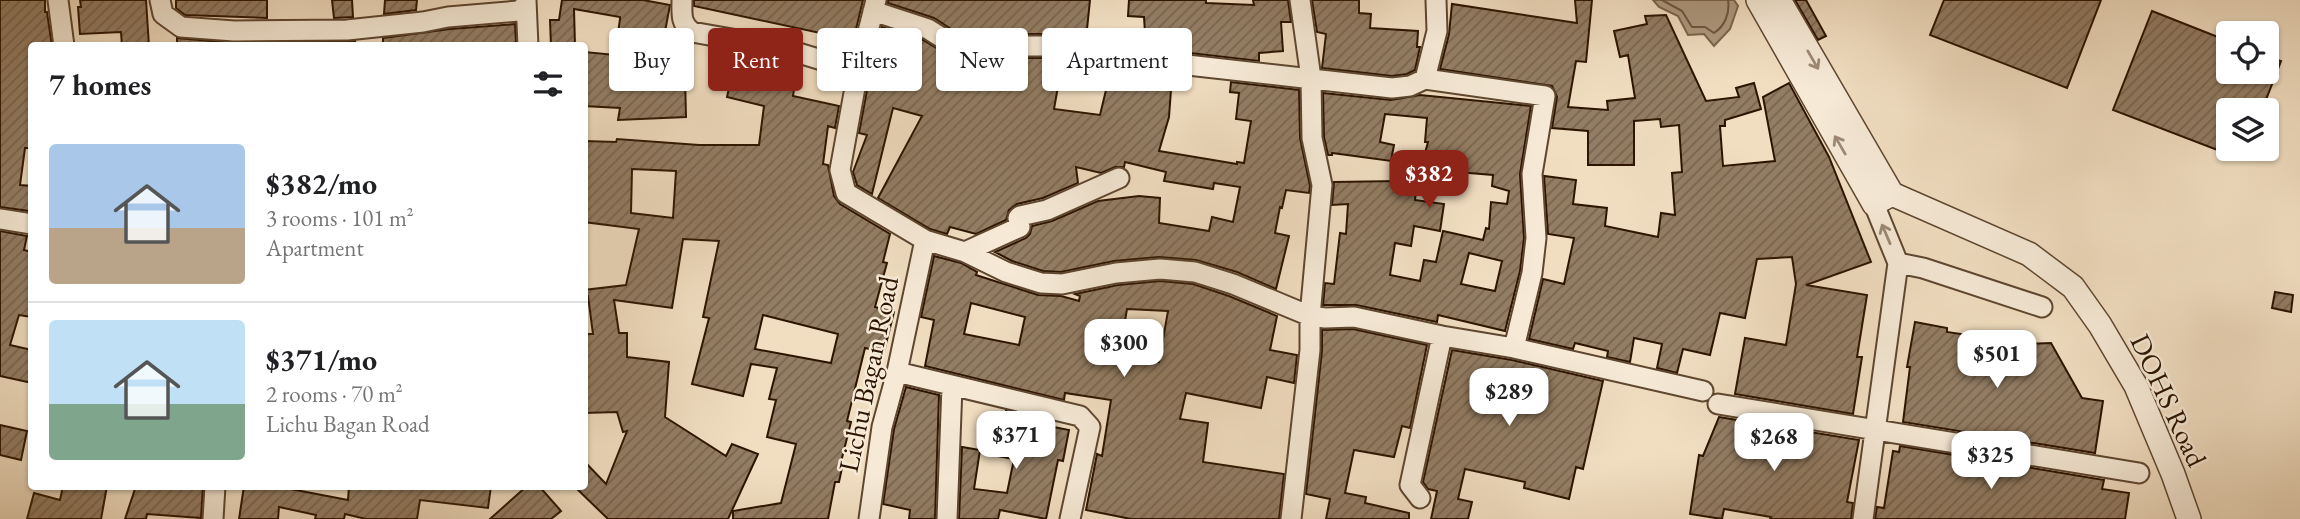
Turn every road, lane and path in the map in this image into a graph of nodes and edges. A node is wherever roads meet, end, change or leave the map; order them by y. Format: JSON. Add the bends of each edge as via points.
{"nodes":[{"id":1,"x":58,"y":0,"type":"edge"},
{"id":2,"x":160,"y":0,"type":"edge"},
{"id":3,"x":682,"y":0,"type":"edge"},
{"id":4,"x":1300,"y":0,"type":"edge"},
{"id":5,"x":1436,"y":0,"type":"edge"},
{"id":6,"x":1758,"y":0,"type":"edge"},
{"id":7,"x":1779,"y":0,"type":"edge"},
{"id":8,"x":526,"y":3,"type":"edge"},
{"id":9,"x":875,"y":6,"type":"edge"},
{"id":10,"x":869,"y":28,"type":"edge"},
{"id":11,"x":347,"y":38,"type":"edge"},
{"id":12,"x":63,"y":42,"type":"edge"},
{"id":13,"x":528,"y":42,"type":"edge"},
{"id":14,"x":817,"y":59,"type":"edge"},
{"id":15,"x":1311,"y":78,"type":"junction"},
{"id":16,"x":1425,"y":79,"type":"junction"},
{"id":17,"x":854,"y":91,"type":"edge"},
{"id":18,"x":1119,"y":178,"type":"dead end"},
{"id":19,"x":1883,"y":199,"type":"junction"},
{"id":20,"x":0,"y":219,"type":"edge"},
{"id":21,"x":28,"y":223,"type":"edge"},
{"id":22,"x":925,"y":240,"type":"junction"},
{"id":23,"x":965,"y":251,"type":"junction"},
{"id":24,"x":1898,"y":263,"type":"junction"},
{"id":25,"x":2042,"y":307,"type":"dead end"},
{"id":26,"x":1310,"y":316,"type":"junction"},
{"id":27,"x":1442,"y":336,"type":"junction"},
{"id":28,"x":1514,"y":348,"type":"junction"},
{"id":29,"x":897,"y":372,"type":"junction"},
{"id":30,"x":952,"y":386,"type":"junction"},
{"id":31,"x":1874,"y":429,"type":"junction"},
{"id":32,"x":2139,"y":473,"type":"dead end"},
{"id":33,"x":215,"y":490,"type":"edge"},
{"id":34,"x":1420,"y":498,"type":"dead end"},
{"id":35,"x":871,"y":518,"type":"edge"},
{"id":36,"x":213,"y":519,"type":"edge"},
{"id":37,"x":947,"y":519,"type":"edge"},
{"id":38,"x":1070,"y":519,"type":"edge"},
{"id":39,"x":1291,"y":519,"type":"edge"},
{"id":40,"x":1863,"y":519,"type":"edge"},
{"id":41,"x":2189,"y":519,"type":"edge"}],
"edges":[{"from":1,"to":12,"type":"street"},
{"from":2,"to":11,"type":"street","via":[[163,13],[181,27]]},
{"from":3,"to":14,"type":"street","via":[[684,26],[692,32]]},
{"from":4,"to":15,"type":"street"},
{"from":5,"to":16,"type":"street","via":[[1437,31]]},
{"from":19,"to":6,"type":"street","one_way":true},
{"from":7,"to":19,"type":"street","one_way":true},
{"from":8,"to":11,"type":"street","via":[[518,11],[448,17]]},
{"from":8,"to":13,"type":"street"},
{"from":9,"to":10,"type":"street"},
{"from":9,"to":15,"type":"street","via":[[928,29],[974,58],[994,46],[1048,46]]},
{"from":15,"to":16,"type":"street","via":[[1392,88]]},
{"from":15,"to":26,"type":"street","via":[[1311,138],[1322,185]]},
{"from":16,"to":28,"type":"street","via":[[1545,96],[1532,174],[1536,238],[1532,273]]},
{"from":17,"to":22,"type":"street","via":[[840,170],[846,193]]},
{"from":18,"to":23,"type":"street","via":[[1047,210],[1020,216],[1020,227]]},
{"from":24,"to":19,"type":"street","one_way":true},
{"from":19,"to":41,"type":"street","name":"DOHS Road","via":[[2029,254],[2073,287],[2136,386]]},
{"from":20,"to":21,"type":"street"},
{"from":22,"to":23,"type":"street"},
{"from":22,"to":29,"type":"street","name":"Lichu Bagan Road"},
{"from":23,"to":26,"type":"street","via":[[1041,283],[1160,269],[1195,272]]},
{"from":24,"to":25,"type":"street"},
{"from":24,"to":31,"type":"street"},
{"from":26,"to":27,"type":"street","via":[[1354,317]]},
{"from":26,"to":39,"type":"street"},
{"from":27,"to":28,"type":"street"},
{"from":27,"to":34,"type":"street","via":[[1410,485]]},
{"from":28,"to":31,"type":"street","via":[[1711,397]]},
{"from":29,"to":30,"type":"street"},
{"from":29,"to":35,"type":"street","name":"Lichu Bagan Road","via":[[882,427]]},
{"from":30,"to":37,"type":"street"},
{"from":30,"to":38,"type":"street","via":[[1080,416],[1090,427]]},
{"from":31,"to":32,"type":"street"},
{"from":31,"to":40,"type":"street"},
{"from":33,"to":36,"type":"street"}]}
